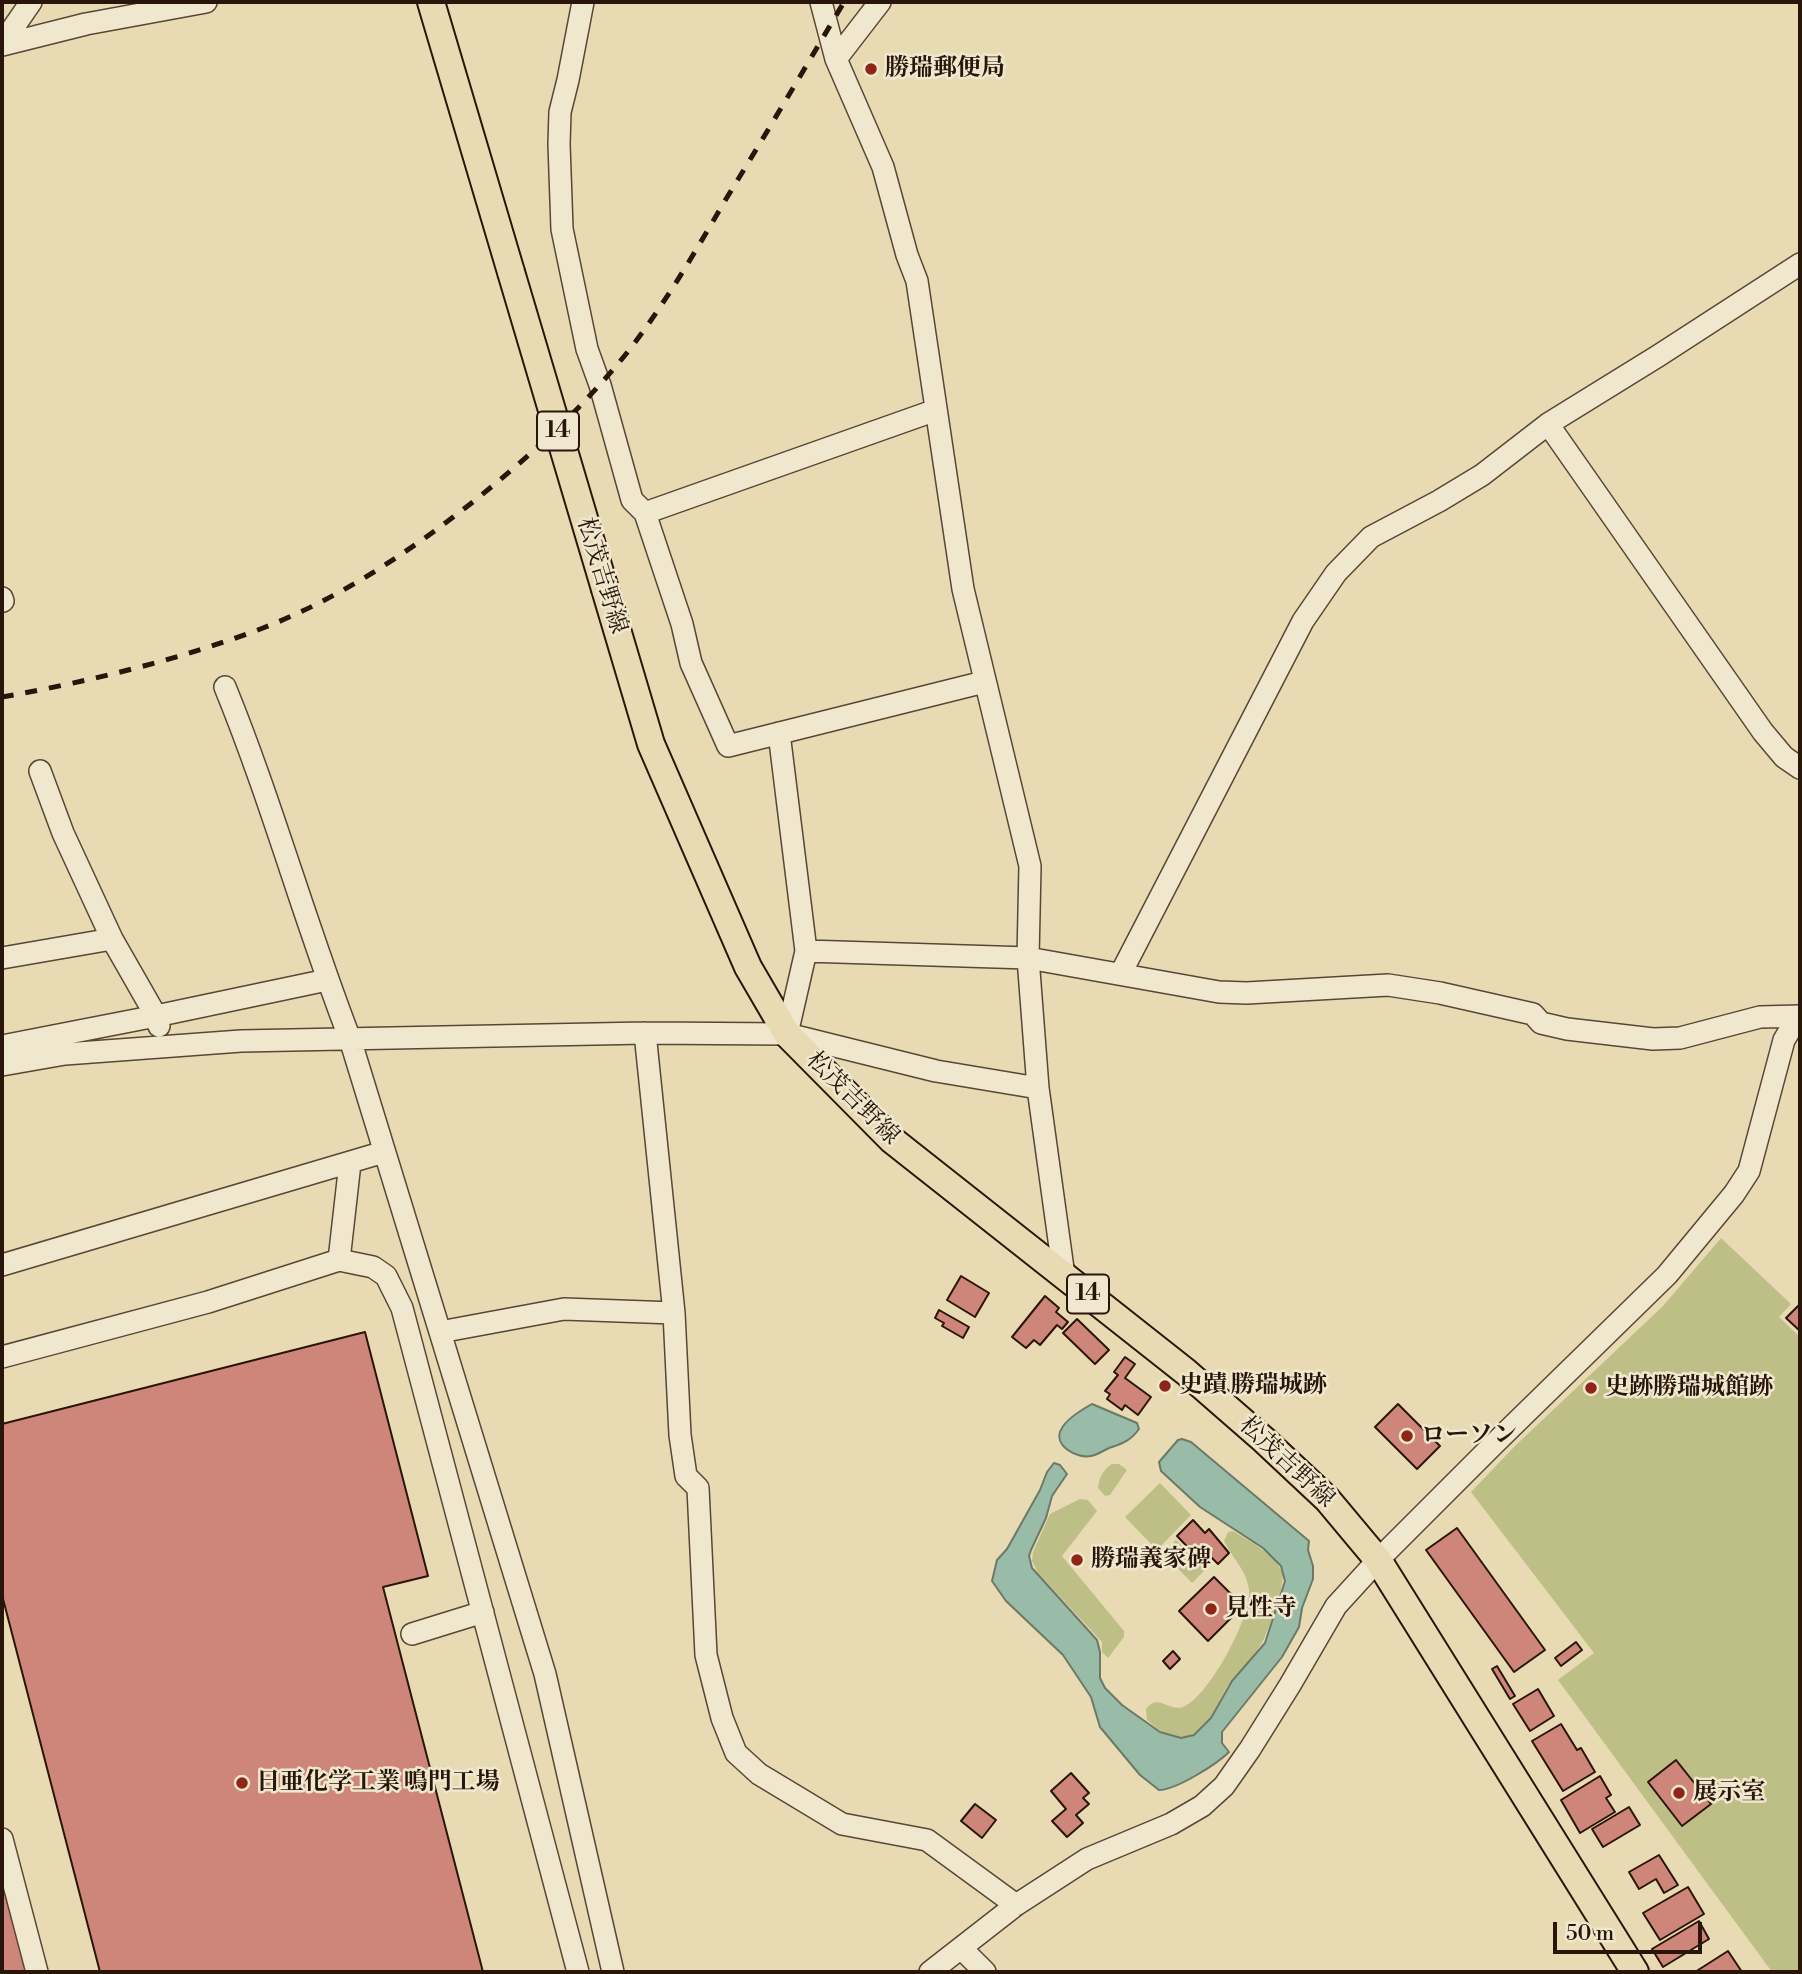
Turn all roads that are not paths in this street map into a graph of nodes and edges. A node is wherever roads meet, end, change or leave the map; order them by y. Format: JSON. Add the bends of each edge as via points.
{"nodes":[{"id":1,"x":31,"y":2,"type":"edge"},
{"id":2,"x":206,"y":2,"type":"edge"},
{"id":3,"x":431,"y":2,"type":"edge"},
{"id":4,"x":583,"y":2,"type":"edge"},
{"id":5,"x":821,"y":2,"type":"edge"},
{"id":6,"x":880,"y":2,"type":"edge"},
{"id":7,"x":2,"y":45,"type":"edge"},
{"id":8,"x":836,"y":59,"type":"junction"},
{"id":9,"x":1800,"y":264,"type":"edge"},
{"id":10,"x":936,"y":410,"type":"junction"},
{"id":11,"x":1548,"y":424,"type":"junction"},
{"id":12,"x":645,"y":513,"type":"junction"},
{"id":13,"x":984,"y":682,"type":"junction"},
{"id":14,"x":225,"y":687,"type":"dead end"},
{"id":15,"x":779,"y":733,"type":"junction"},
{"id":16,"x":1800,"y":768,"type":"edge"},
{"id":17,"x":40,"y":771,"type":"dead end"},
{"id":18,"x":112,"y":939,"type":"junction"},
{"id":19,"x":806,"y":951,"type":"junction"},
{"id":20,"x":2,"y":958,"type":"edge"},
{"id":21,"x":1028,"y":958,"type":"junction"},
{"id":22,"x":1121,"y":973,"type":"junction"},
{"id":23,"x":327,"y":980,"type":"junction"},
{"id":24,"x":156,"y":1016,"type":"junction"},
{"id":25,"x":1799,"y":1016,"type":"edge"},
{"id":26,"x":645,"y":1032,"type":"junction"},
{"id":27,"x":787,"y":1034,"type":"junction"},
{"id":28,"x":350,"y":1039,"type":"junction"},
{"id":29,"x":164,"y":1045,"type":"junction"},
{"id":30,"x":2,"y":1046,"type":"edge"},
{"id":31,"x":2,"y":1065,"type":"edge"},
{"id":32,"x":1038,"y":1088,"type":"junction"},
{"id":33,"x":384,"y":1152,"type":"junction"},
{"id":34,"x":350,"y":1163,"type":"junction"},
{"id":35,"x":339,"y":1261,"type":"junction"},
{"id":36,"x":2,"y":1265,"type":"edge"},
{"id":37,"x":1064,"y":1276,"type":"junction"},
{"id":38,"x":674,"y":1312,"type":"junction"},
{"id":39,"x":440,"y":1332,"type":"junction"},
{"id":40,"x":2,"y":1357,"type":"edge"},
{"id":41,"x":1378,"y":1560,"type":"junction"},
{"id":42,"x":483,"y":1612,"type":"junction"},
{"id":43,"x":412,"y":1634,"type":"dead end"},
{"id":44,"x":2,"y":1839,"type":"edge"},
{"id":45,"x":1016,"y":1905,"type":"junction"},
{"id":46,"x":961,"y":1948,"type":"junction"},
{"id":47,"x":37,"y":1972,"type":"edge"},
{"id":48,"x":578,"y":1972,"type":"edge"},
{"id":49,"x":613,"y":1972,"type":"edge"},
{"id":50,"x":930,"y":1972,"type":"edge"},
{"id":51,"x":985,"y":1972,"type":"edge"},
{"id":52,"x":1635,"y":1972,"type":"edge"}],
"edges":[{"from":1,"to":7,"type":"street"},
{"from":2,"to":7,"type":"street"},
{"from":3,"to":27,"type":"main road","name":"松茂吉野線","number":"14","bridge":true,"via":[[651,744],[748,967]]},
{"from":4,"to":12,"type":"street","via":[[559,112],[562,229],[587,349],[632,500]]},
{"from":5,"to":8,"type":"street"},
{"from":6,"to":8,"type":"street"},
{"from":8,"to":10,"type":"street","via":[[883,167],[917,281]]},
{"from":9,"to":11,"type":"street"},
{"from":10,"to":12,"type":"street"},
{"from":10,"to":13,"type":"street","via":[[963,589]]},
{"from":11,"to":16,"type":"street","via":[[1763,732]]},
{"from":11,"to":22,"type":"street","via":[[1482,475],[1371,537],[1336,573],[1303,621]]},
{"from":12,"to":15,"type":"street","via":[[691,663],[728,746]]},
{"from":13,"to":15,"type":"street"},
{"from":13,"to":21,"type":"street","via":[[1030,866]]},
{"from":14,"to":23,"type":"street","via":[[255,761]]},
{"from":15,"to":19,"type":"street"},
{"from":17,"to":18,"type":"street"},
{"from":18,"to":20,"type":"street"},
{"from":18,"to":24,"type":"street"},
{"from":19,"to":21,"type":"street"},
{"from":19,"to":27,"type":"street"},
{"from":21,"to":22,"type":"street"},
{"from":21,"to":32,"type":"street"},
{"from":22,"to":25,"type":"street","via":[[1219,992],[1388,985],[1533,1014],[1541,1023],[1567,1030],[1653,1039],[1680,1038],[1760,1017]]},
{"from":23,"to":24,"type":"street"},
{"from":23,"to":28,"type":"street"},
{"from":24,"to":29,"type":"street"},
{"from":24,"to":30,"type":"street"},
{"from":25,"to":41,"type":"street","via":[[1784,1040],[1749,1171],[1734,1194],[1667,1275]]},
{"from":26,"to":27,"type":"street"},
{"from":26,"to":28,"type":"street"},
{"from":26,"to":38,"type":"street"},
{"from":27,"to":32,"type":"street","via":[[936,1071]]},
{"from":27,"to":37,"type":"main road","name":"松茂吉野線","number":"14","via":[[892,1140]]},
{"from":28,"to":29,"type":"street"},
{"from":28,"to":33,"type":"street"},
{"from":29,"to":31,"type":"street"},
{"from":32,"to":37,"type":"street"},
{"from":33,"to":34,"type":"street"},
{"from":33,"to":39,"type":"street"},
{"from":34,"to":35,"type":"street"},
{"from":34,"to":36,"type":"street"},
{"from":35,"to":40,"type":"street","via":[[208,1302]]},
{"from":35,"to":42,"type":"street","via":[[373,1267],[386,1276],[402,1308]]},
{"from":37,"to":41,"type":"main road","name":"松茂吉野線","number":"14","via":[[1264,1440],[1327,1499]]},
{"from":38,"to":39,"type":"street","via":[[564,1309]]},
{"from":38,"to":45,"type":"street","via":[[680,1434],[686,1476],[698,1489],[706,1655],[736,1753],[759,1774],[842,1824],[927,1840]]},
{"from":39,"to":49,"type":"street","via":[[545,1674]]},
{"from":41,"to":45,"type":"street","via":[[1336,1606],[1224,1786],[1171,1824],[1087,1859]]},
{"from":41,"to":52,"type":"main road","name":"松茂吉野線","number":"14"},
{"from":42,"to":43,"type":"street"},
{"from":42,"to":48,"type":"street"},
{"from":44,"to":47,"type":"street"},
{"from":45,"to":46,"type":"street"},
{"from":46,"to":50,"type":"street"},
{"from":46,"to":51,"type":"street"}]}
